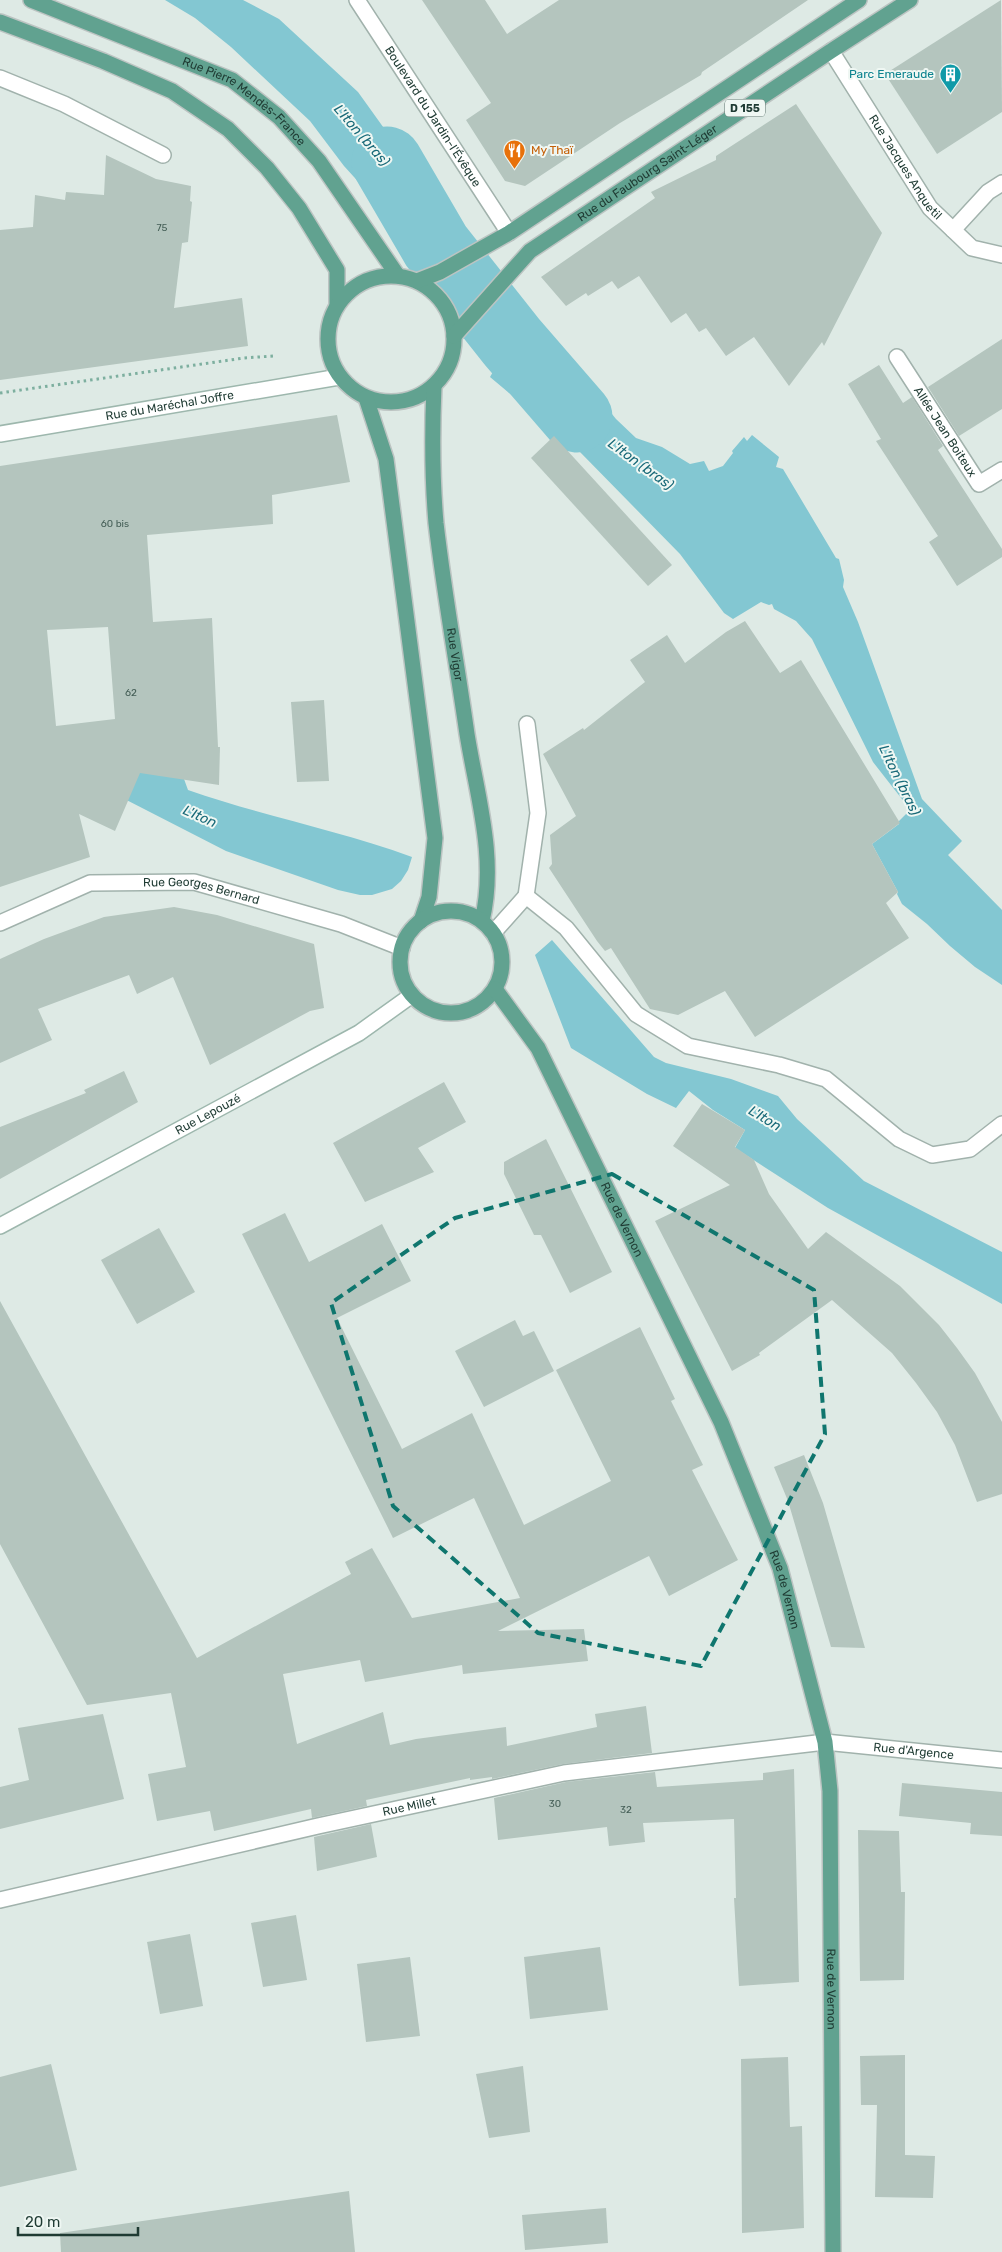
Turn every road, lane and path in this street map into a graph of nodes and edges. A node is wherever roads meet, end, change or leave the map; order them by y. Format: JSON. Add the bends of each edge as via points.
{"nodes":[{"id":1,"x":31,"y":0,"type":"edge"},
{"id":2,"x":357,"y":0,"type":"edge"},
{"id":3,"x":859,"y":0,"type":"edge"},
{"id":4,"x":910,"y":0,"type":"edge"},
{"id":5,"x":0,"y":22,"type":"edge"},
{"id":6,"x":830,"y":51,"type":"junction"},
{"id":7,"x":0,"y":78,"type":"edge"},
{"id":8,"x":163,"y":155,"type":"dead end"},
{"id":9,"x":1002,"y":183,"type":"edge"},
{"id":10,"x":953,"y":230,"type":"junction"},
{"id":11,"x":509,"y":233,"type":"junction"},
{"id":12,"x":1002,"y":254,"type":"edge"},
{"id":13,"x":398,"y":276,"type":"junction"},
{"id":14,"x":417,"y":281,"type":"junction"},
{"id":15,"x":337,"y":305,"type":"junction"},
{"id":16,"x":454,"y":336,"type":"junction"},
{"id":17,"x":282,"y":356,"type":"dead end"},
{"id":18,"x":898,"y":356,"type":"dead end"},
{"id":19,"x":339,"y":377,"type":"junction"},
{"id":20,"x":434,"y":386,"type":"junction"},
{"id":21,"x":0,"y":393,"type":"edge"},
{"id":22,"x":366,"y":398,"type":"junction"},
{"id":23,"x":0,"y":434,"type":"edge"},
{"id":24,"x":1002,"y":470,"type":"edge"},
{"id":25,"x":527,"y":724,"type":"dead end"},
{"id":26,"x":526,"y":896,"type":"junction"},
{"id":27,"x":422,"y":921,"type":"junction"},
{"id":28,"x":0,"y":924,"type":"edge"},
{"id":29,"x":487,"y":927,"type":"junction"},
{"id":30,"x":402,"y":948,"type":"junction"},
{"id":31,"x":495,"y":989,"type":"junction"},
{"id":32,"x":412,"y":995,"type":"junction"},
{"id":33,"x":1002,"y":1124,"type":"edge"},
{"id":34,"x":0,"y":1226,"type":"edge"},
{"id":35,"x":825,"y":1742,"type":"junction"},
{"id":36,"x":1002,"y":1760,"type":"edge"},
{"id":37,"x":0,"y":1900,"type":"edge"},
{"id":38,"x":833,"y":2252,"type":"edge"}],
"edges":[{"from":1,"to":13,"type":"main road","name":"Rue Pierre Mendès-France","via":[[232,80],[279,117],[319,161]]},
{"from":2,"to":11,"type":"street","name":"Boulevard du Jardin-l'Évêque"},
{"from":3,"to":11,"type":"main road","name":"Rue du Faubourg Saint-Léger","number":"D 155"},
{"from":4,"to":6,"type":"main road","name":"Rue du Faubourg Saint-Léger","number":"D 155"},
{"from":5,"to":15,"type":"main road","via":[[172,91],[228,129],[267,168],[299,208],[337,270]]},
{"from":6,"to":10,"type":"street","name":"Rue Jacques Anquetil","via":[[930,208]]},
{"from":6,"to":16,"type":"main road","name":"Rue du Faubourg Saint-Léger","number":"D 155","via":[[530,251]]},
{"from":7,"to":8,"type":"street","via":[[64,104]]},
{"from":9,"to":10,"type":"street","via":[[988,192]]},
{"from":10,"to":12,"type":"street","name":"Rue Jacques Anquetil","via":[[972,248]]},
{"from":11,"to":14,"type":"main road","name":"Rue du Faubourg Saint-Léger","number":"D 155","via":[[440,272]]},
{"from":13,"to":14,"type":"main road"},
{"from":13,"to":15,"type":"main road","via":[[380,276],[363,282],[348,291]]},
{"from":14,"to":16,"type":"main road","via":[[436,294],[449,313]]},
{"from":15,"to":19,"type":"main road","via":[[328,330],[329,354]]},
{"from":16,"to":20,"type":"main road","via":[[450,363]]},
{"from":17,"to":21,"type":"path","via":[[244,358]]},
{"from":18,"to":24,"type":"street","name":"Allée Jean Boiteux","via":[[979,484]]},
{"from":19,"to":22,"type":"main road"},
{"from":19,"to":23,"type":"street","name":"Rue du Maréchal Joffre"},
{"from":20,"to":22,"type":"main road","via":[[402,402]]},
{"from":20,"to":29,"type":"main road","name":"Rue Vigor","via":[[432,456],[436,523],[488,852]]},
{"from":22,"to":27,"type":"main road","via":[[386,459],[436,846]]},
{"from":25,"to":26,"type":"street","via":[[538,813]]},
{"from":26,"to":29,"type":"street"},
{"from":26,"to":33,"type":"street","via":[[566,928],[636,1014],[688,1046],[779,1065],[826,1079],[899,1139],[932,1155],[970,1149]]},
{"from":27,"to":29,"type":"main road","via":[[436,913],[453,911],[469,914]]},
{"from":27,"to":30,"type":"main road"},
{"from":28,"to":30,"type":"street","name":"Rue Georges Bernard","via":[[90,883],[194,882],[341,924]]},
{"from":29,"to":31,"type":"main road","via":[[500,946],[502,961]]},
{"from":30,"to":32,"type":"main road","via":[[400,964]]},
{"from":31,"to":32,"type":"main road","via":[[484,1002],[455,1013],[439,1012]]},
{"from":31,"to":35,"type":"main road","name":"Rue de Vernon","via":[[538,1048],[721,1422],[780,1568]]},
{"from":32,"to":34,"type":"street","name":"Rue Lepouzé","via":[[359,1033]]},
{"from":35,"to":36,"type":"street","name":"Rue d'Argence"},
{"from":35,"to":37,"type":"street","name":"Rue Millet","via":[[564,1773],[308,1828]]},
{"from":35,"to":38,"type":"main road","name":"Rue de Vernon","via":[[830,1791]]}]}
